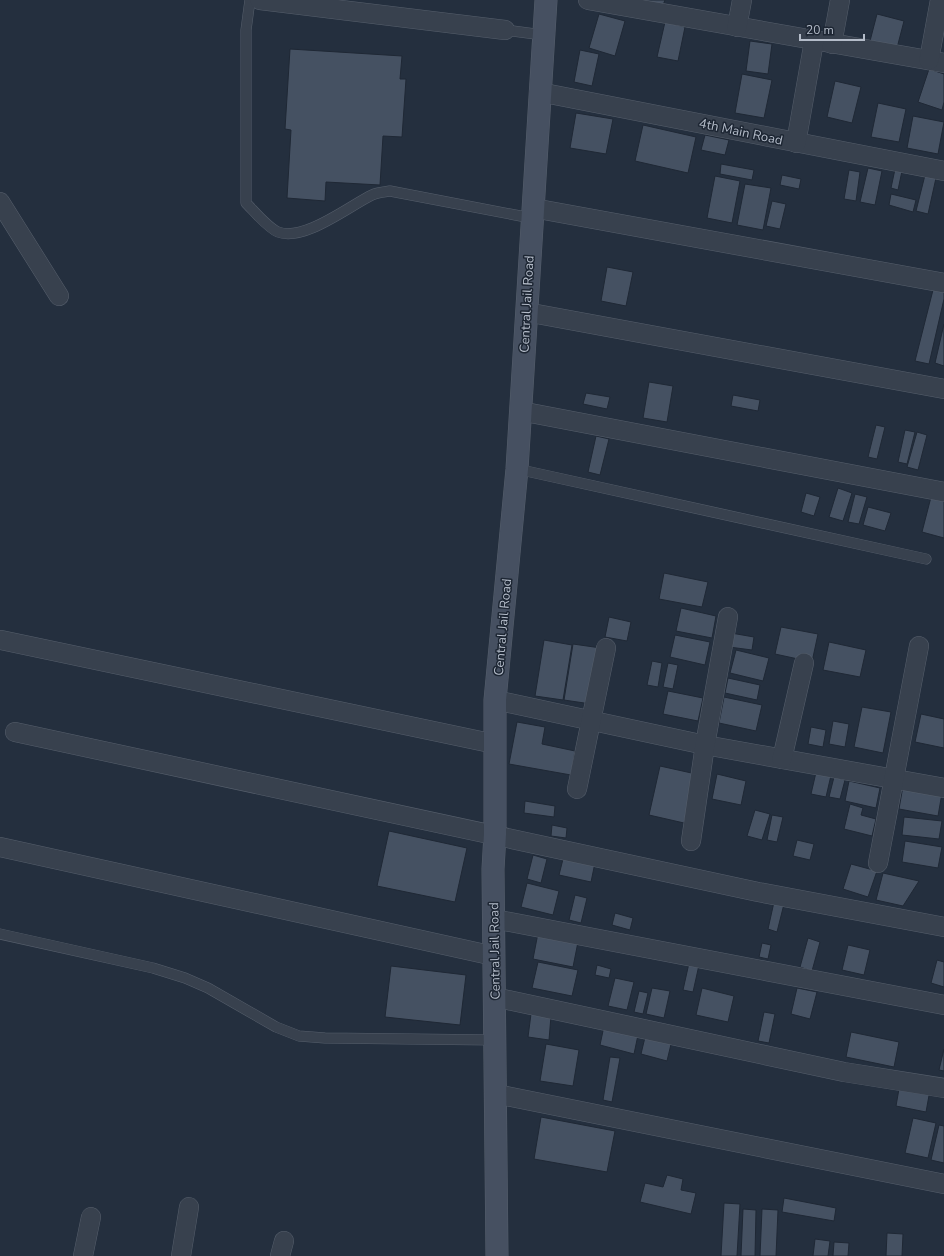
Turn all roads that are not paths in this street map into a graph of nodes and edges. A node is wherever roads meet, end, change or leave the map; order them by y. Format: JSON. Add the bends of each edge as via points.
{"nodes":[{"id":1,"x":250,"y":0,"type":"edge"},
{"id":2,"x":260,"y":0,"type":"edge"},
{"id":3,"x":546,"y":0,"type":"edge"},
{"id":4,"x":588,"y":0,"type":"edge"},
{"id":5,"x":742,"y":0,"type":"edge"},
{"id":6,"x":840,"y":0,"type":"edge"},
{"id":7,"x":940,"y":0,"type":"edge"},
{"id":8,"x":737,"y":27,"type":"junction"},
{"id":9,"x":506,"y":30,"type":"joint"},
{"id":10,"x":543,"y":35,"type":"junction"},
{"id":11,"x":823,"y":43,"type":"junction"},
{"id":12,"x":937,"y":62,"type":"edge"},
{"id":13,"x":539,"y":92,"type":"junction"},
{"id":14,"x":796,"y":143,"type":"junction"},
{"id":15,"x":944,"y":171,"type":"edge"},
{"id":16,"x":0,"y":202,"type":"edge"},
{"id":17,"x":532,"y":213,"type":"junction"},
{"id":18,"x":944,"y":283,"type":"edge"},
{"id":19,"x":59,"y":296,"type":"dead end"},
{"id":20,"x":526,"y":312,"type":"junction"},
{"id":21,"x":944,"y":389,"type":"edge"},
{"id":22,"x":520,"y":411,"type":"junction"},
{"id":23,"x":517,"y":469,"type":"junction"},
{"id":24,"x":944,"y":492,"type":"edge"},
{"id":25,"x":926,"y":559,"type":"dead end"},
{"id":26,"x":728,"y":617,"type":"dead end"},
{"id":27,"x":1,"y":640,"type":"dead end"},
{"id":28,"x":919,"y":646,"type":"dead end"},
{"id":29,"x":606,"y":648,"type":"dead end"},
{"id":30,"x":804,"y":663,"type":"dead end"},
{"id":31,"x":495,"y":700,"type":"junction"},
{"id":32,"x":592,"y":720,"type":"junction"},
{"id":33,"x":15,"y":732,"type":"dead end"},
{"id":34,"x":495,"y":744,"type":"junction"},
{"id":35,"x":705,"y":745,"type":"junction"},
{"id":36,"x":782,"y":759,"type":"junction"},
{"id":37,"x":894,"y":779,"type":"junction"},
{"id":38,"x":944,"y":788,"type":"edge"},
{"id":39,"x":577,"y":789,"type":"dead end"},
{"id":40,"x":495,"y":834,"type":"junction"},
{"id":41,"x":691,"y":841,"type":"dead end"},
{"id":42,"x":0,"y":847,"type":"edge"},
{"id":43,"x":878,"y":863,"type":"dead end"},
{"id":44,"x":494,"y":918,"type":"junction"},
{"id":45,"x":944,"y":926,"type":"edge"},
{"id":46,"x":0,"y":934,"type":"edge"},
{"id":47,"x":494,"y":956,"type":"junction"},
{"id":48,"x":494,"y":997,"type":"junction"},
{"id":49,"x":944,"y":1005,"type":"edge"},
{"id":50,"x":495,"y":1040,"type":"junction"},
{"id":51,"x":944,"y":1088,"type":"edge"},
{"id":52,"x":496,"y":1094,"type":"junction"},
{"id":53,"x":944,"y":1184,"type":"edge"},
{"id":54,"x":189,"y":1207,"type":"dead end"},
{"id":55,"x":91,"y":1217,"type":"dead end"},
{"id":56,"x":83,"y":1256,"type":"edge"},
{"id":57,"x":180,"y":1256,"type":"edge"},
{"id":58,"x":497,"y":1256,"type":"edge"}],
"edges":[{"from":1,"to":17,"type":"lane","via":[[246,30],[246,203],[276,231],[287,234],[301,232],[374,194],[390,191]]},
{"from":2,"to":9,"type":"street"},
{"from":3,"to":10,"type":"main road","name":"Central Jail Road"},
{"from":4,"to":8,"type":"street"},
{"from":5,"to":8,"type":"street"},
{"from":6,"to":11,"type":"street"},
{"from":7,"to":12,"type":"street"},
{"from":8,"to":11,"type":"street"},
{"from":9,"to":10,"type":"lane"},
{"from":10,"to":13,"type":"main road","name":"Central Jail Road"},
{"from":11,"to":12,"type":"street"},
{"from":11,"to":14,"type":"street"},
{"from":13,"to":14,"type":"street","name":"4th Main Road"},
{"from":13,"to":17,"type":"main road","name":"Central Jail Road"},
{"from":14,"to":15,"type":"street","name":"4th Main Road"},
{"from":16,"to":19,"type":"street"},
{"from":17,"to":18,"type":"street"},
{"from":17,"to":20,"type":"main road","name":"Central Jail Road"},
{"from":20,"to":21,"type":"street"},
{"from":20,"to":22,"type":"main road","name":"Central Jail Road"},
{"from":22,"to":23,"type":"main road","name":"Central Jail Road"},
{"from":22,"to":24,"type":"street"},
{"from":23,"to":25,"type":"lane"},
{"from":23,"to":31,"type":"main road","name":"Central Jail Road"},
{"from":26,"to":35,"type":"street"},
{"from":27,"to":34,"type":"street"},
{"from":28,"to":37,"type":"street"},
{"from":29,"to":32,"type":"street"},
{"from":30,"to":36,"type":"street"},
{"from":31,"to":32,"type":"street"},
{"from":31,"to":34,"type":"main road","name":"Central Jail Road"},
{"from":32,"to":35,"type":"street"},
{"from":32,"to":39,"type":"street"},
{"from":33,"to":40,"type":"street"},
{"from":34,"to":40,"type":"main road","name":"Central Jail Road"},
{"from":35,"to":36,"type":"street"},
{"from":35,"to":41,"type":"street"},
{"from":36,"to":37,"type":"street"},
{"from":37,"to":38,"type":"street"},
{"from":37,"to":43,"type":"street"},
{"from":40,"to":44,"type":"main road","name":"Central Jail Road"},
{"from":40,"to":45,"type":"street","via":[[758,892]]},
{"from":42,"to":47,"type":"street"},
{"from":44,"to":47,"type":"main road","name":"Central Jail Road"},
{"from":44,"to":49,"type":"street"},
{"from":46,"to":50,"type":"lane","via":[[153,968],[185,978],[208,988],[276,1027],[300,1036]]},
{"from":47,"to":48,"type":"main road","name":"Central Jail Road"},
{"from":48,"to":50,"type":"main road","name":"Central Jail Road"},
{"from":48,"to":51,"type":"street","via":[[844,1072]]},
{"from":50,"to":52,"type":"main road","name":"Central Jail Road"},
{"from":52,"to":53,"type":"street"},
{"from":52,"to":58,"type":"main road","name":"Central Jail Road"},
{"from":54,"to":57,"type":"street"},
{"from":55,"to":56,"type":"street"}]}
